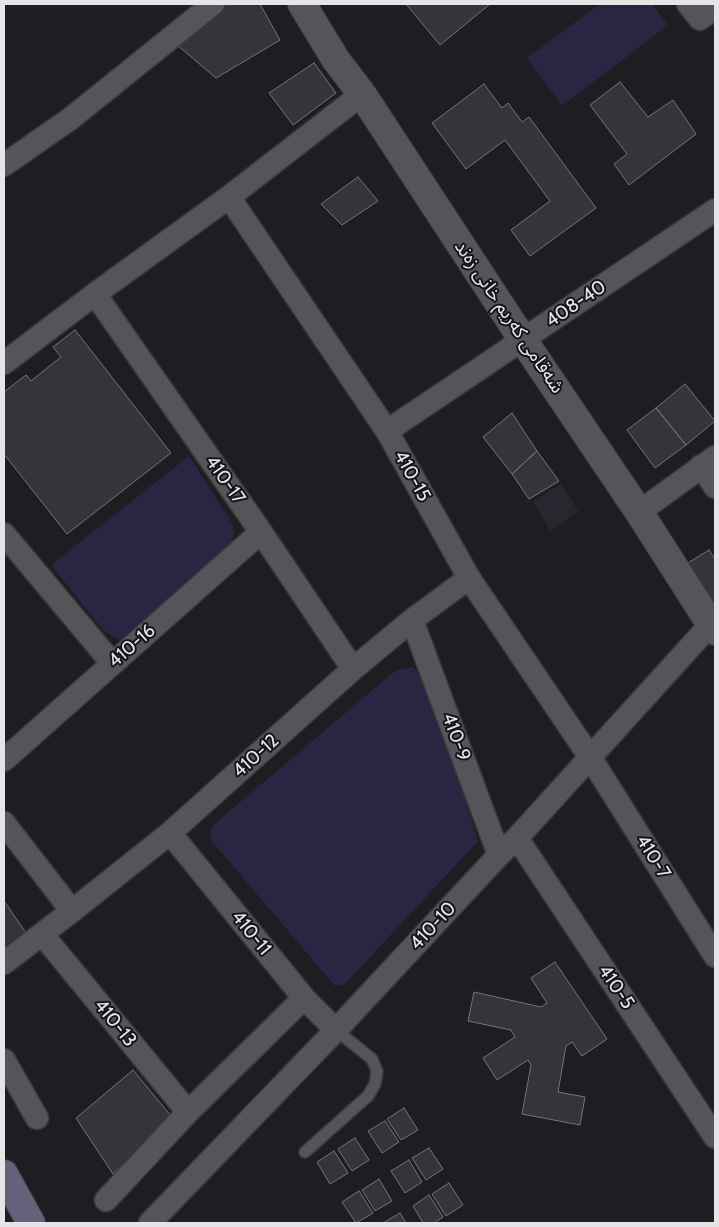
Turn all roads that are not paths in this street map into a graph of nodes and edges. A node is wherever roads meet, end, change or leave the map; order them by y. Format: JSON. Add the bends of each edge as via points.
{"nodes":[{"id":1,"x":213,"y":4,"type":"edge"},
{"id":2,"x":302,"y":4,"type":"edge"},
{"id":3,"x":362,"y":94,"type":"junction"},
{"id":4,"x":4,"y":165,"type":"edge"},
{"id":5,"x":229,"y":197,"type":"junction"},
{"id":6,"x":715,"y":210,"type":"edge"},
{"id":7,"x":94,"y":294,"type":"junction"},
{"id":8,"x":523,"y":340,"type":"junction"},
{"id":9,"x":4,"y":363,"type":"edge"},
{"id":10,"x":387,"y":431,"type":"junction"},
{"id":11,"x":708,"y":462,"type":"edge"},
{"id":12,"x":715,"y":487,"type":"edge"},
{"id":13,"x":639,"y":512,"type":"junction"},
{"id":14,"x":261,"y":532,"type":"junction"},
{"id":15,"x":4,"y":534,"type":"edge"},
{"id":16,"x":469,"y":578,"type":"junction"},
{"id":17,"x":412,"y":620,"type":"junction"},
{"id":18,"x":713,"y":628,"type":"edge"},
{"id":19,"x":112,"y":663,"type":"junction"},
{"id":20,"x":353,"y":669,"type":"junction"},
{"id":21,"x":590,"y":757,"type":"junction"},
{"id":22,"x":4,"y":760,"type":"edge"},
{"id":23,"x":4,"y":823,"type":"edge"},
{"id":24,"x":170,"y":832,"type":"junction"},
{"id":25,"x":517,"y":838,"type":"junction"},
{"id":26,"x":498,"y":855,"type":"junction"},
{"id":27,"x":72,"y":911,"type":"junction"},
{"id":28,"x":42,"y":934,"type":"junction"},
{"id":29,"x":715,"y":956,"type":"edge"},
{"id":30,"x":4,"y":963,"type":"edge"},
{"id":31,"x":304,"y":998,"type":"junction"},
{"id":32,"x":336,"y":1030,"type":"junction"},
{"id":33,"x":4,"y":1060,"type":"edge"},
{"id":34,"x":188,"y":1112,"type":"junction"},
{"id":35,"x":37,"y":1118,"type":"dead end"},
{"id":36,"x":715,"y":1137,"type":"edge"},
{"id":37,"x":305,"y":1152,"type":"dead end"},
{"id":38,"x":4,"y":1174,"type":"edge"},
{"id":39,"x":106,"y":1200,"type":"dead end"},
{"id":40,"x":34,"y":1220,"type":"edge"},
{"id":41,"x":150,"y":1223,"type":"edge"}],
"edges":[{"from":1,"to":4,"type":"street","via":[[70,119]]},
{"from":2,"to":3,"type":"street","name":"شەقامی کەریم خانی زەند","via":[[336,60]]},
{"from":3,"to":5,"type":"street"},
{"from":3,"to":8,"type":"street","name":"شەقامی کەریم خانی زەند"},
{"from":5,"to":7,"type":"street"},
{"from":5,"to":10,"type":"street","name":"410-15"},
{"from":6,"to":8,"type":"street","name":"408-40"},
{"from":7,"to":9,"type":"street"},
{"from":7,"to":14,"type":"street","name":"410-17"},
{"from":8,"to":10,"type":"street","name":"408-40"},
{"from":8,"to":13,"type":"street","name":"شەقامی کەریم خانی زەند"},
{"from":10,"to":16,"type":"street","name":"410-15"},
{"from":11,"to":12,"type":"street"},
{"from":11,"to":13,"type":"street"},
{"from":13,"to":18,"type":"street","name":"شەقامی کەریم خانی زەند"},
{"from":14,"to":19,"type":"street","name":"410-16"},
{"from":14,"to":20,"type":"street","name":"410-17"},
{"from":15,"to":19,"type":"street"},
{"from":16,"to":17,"type":"street","name":"410-12"},
{"from":16,"to":21,"type":"street","name":"410-15"},
{"from":17,"to":20,"type":"street","name":"410-12"},
{"from":17,"to":26,"type":"street","name":"410-9"},
{"from":18,"to":21,"type":"street","name":"410-10"},
{"from":19,"to":22,"type":"street","name":"410-16"},
{"from":20,"to":24,"type":"street","name":"410-12"},
{"from":21,"to":25,"type":"street","name":"410-10"},
{"from":21,"to":29,"type":"street","name":"410-7"},
{"from":23,"to":27,"type":"street"},
{"from":24,"to":27,"type":"street","name":"410-12"},
{"from":24,"to":31,"type":"street","name":"410-11"},
{"from":25,"to":26,"type":"street","name":"410-10"},
{"from":25,"to":36,"type":"street","name":"410-5"},
{"from":26,"to":32,"type":"street","name":"410-10"},
{"from":27,"to":28,"type":"street","name":"410-12"},
{"from":28,"to":30,"type":"street","name":"410-12"},
{"from":28,"to":34,"type":"street","name":"410-13"},
{"from":31,"to":32,"type":"street","name":"410-11"},
{"from":31,"to":34,"type":"street"},
{"from":32,"to":37,"type":"lane","via":[[372,1059],[377,1071],[376,1084],[368,1096]]},
{"from":32,"to":41,"type":"street","name":"410-10"},
{"from":33,"to":35,"type":"street"},
{"from":34,"to":39,"type":"street"},
{"from":38,"to":40,"type":"main road"}]}
